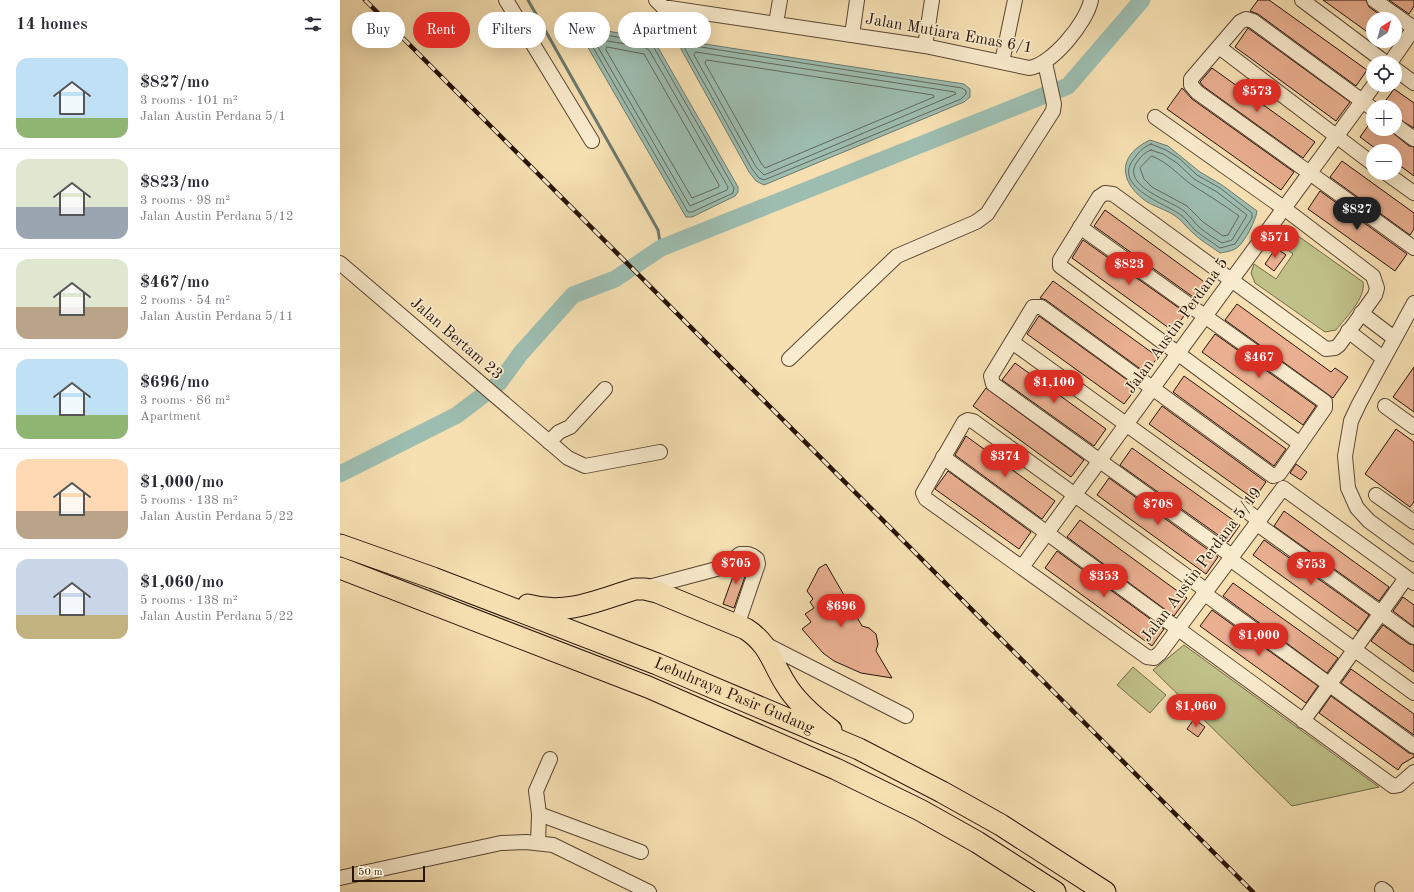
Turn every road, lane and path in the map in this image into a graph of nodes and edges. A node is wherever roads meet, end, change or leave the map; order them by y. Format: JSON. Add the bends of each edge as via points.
{"nodes":[{"id":1,"x":506,"y":0,"type":"edge"},
{"id":2,"x":656,"y":0,"type":"edge"},
{"id":3,"x":780,"y":0,"type":"edge"},
{"id":4,"x":857,"y":0,"type":"edge"},
{"id":5,"x":932,"y":0,"type":"edge"},
{"id":6,"x":1015,"y":0,"type":"edge"},
{"id":7,"x":1302,"y":0,"type":"edge"},
{"id":8,"x":1374,"y":0,"type":"edge"},
{"id":9,"x":1091,"y":1,"type":"edge"},
{"id":10,"x":695,"y":5,"type":"edge"},
{"id":11,"x":776,"y":23,"type":"junction"},
{"id":12,"x":1414,"y":28,"type":"edge"},
{"id":13,"x":852,"y":35,"type":"junction"},
{"id":14,"x":925,"y":46,"type":"junction"},
{"id":15,"x":1219,"y":47,"type":"junction"},
{"id":16,"x":1377,"y":56,"type":"edge"},
{"id":17,"x":1395,"y":56,"type":"edge"},
{"id":18,"x":1002,"y":62,"type":"junction"},
{"id":19,"x":1047,"y":69,"type":"junction"},
{"id":20,"x":1402,"y":74,"type":"edge"},
{"id":21,"x":1414,"y":83,"type":"edge"},
{"id":22,"x":1366,"y":104,"type":"edge"},
{"id":23,"x":1366,"y":107,"type":"edge"},
{"id":24,"x":1156,"y":116,"type":"dead end"},
{"id":25,"x":1402,"y":130,"type":"edge"},
{"id":26,"x":1336,"y":137,"type":"junction"},
{"id":27,"x":1414,"y":139,"type":"edge"},
{"id":28,"x":592,"y":141,"type":"dead end"},
{"id":29,"x":1366,"y":159,"type":"edge"},
{"id":30,"x":1310,"y":173,"type":"junction"},
{"id":31,"x":1396,"y":180,"type":"edge"},
{"id":32,"x":1414,"y":193,"type":"edge"},
{"id":33,"x":1285,"y":209,"type":"junction"},
{"id":34,"x":1080,"y":227,"type":"junction"},
{"id":35,"x":1414,"y":248,"type":"edge"},
{"id":36,"x":340,"y":262,"type":"edge"},
{"id":37,"x":1231,"y":281,"type":"junction"},
{"id":38,"x":1414,"y":303,"type":"edge"},
{"id":39,"x":1363,"y":311,"type":"junction"},
{"id":40,"x":1205,"y":316,"type":"junction"},
{"id":41,"x":1350,"y":329,"type":"junction"},
{"id":42,"x":1396,"y":335,"type":"junction"},
{"id":43,"x":1012,"y":342,"type":"junction"},
{"id":44,"x":1178,"y":352,"type":"junction"},
{"id":45,"x":1385,"y":355,"type":"junction"},
{"id":46,"x":789,"y":359,"type":"dead end"},
{"id":47,"x":1152,"y":388,"type":"junction"},
{"id":48,"x":605,"y":389,"type":"dead end"},
{"id":49,"x":1385,"y":406,"type":"dead end"},
{"id":50,"x":1127,"y":424,"type":"junction"},
{"id":51,"x":1414,"y":427,"type":"edge"},
{"id":52,"x":549,"y":442,"type":"junction"},
{"id":53,"x":1300,"y":444,"type":"junction"},
{"id":54,"x":660,"y":452,"type":"dead end"},
{"id":55,"x":943,"y":457,"type":"junction"},
{"id":56,"x":1100,"y":461,"type":"junction"},
{"id":57,"x":1376,"y":495,"type":"dead end"},
{"id":58,"x":1074,"y":496,"type":"junction"},
{"id":59,"x":1258,"y":521,"type":"junction"},
{"id":60,"x":1414,"y":522,"type":"edge"},
{"id":61,"x":1048,"y":533,"type":"junction"},
{"id":62,"x":340,"y":545,"type":"edge"},
{"id":63,"x":1414,"y":554,"type":"edge"},
{"id":64,"x":1231,"y":558,"type":"junction"},
{"id":65,"x":1022,"y":567,"type":"junction"},
{"id":66,"x":340,"y":568,"type":"edge"},
{"id":67,"x":433,"y":578,"type":"junction"},
{"id":68,"x":1410,"y":581,"type":"edge"},
{"id":69,"x":642,"y":589,"type":"junction"},
{"id":70,"x":1206,"y":592,"type":"junction"},
{"id":71,"x":1381,"y":614,"type":"junction"},
{"id":72,"x":737,"y":626,"type":"junction"},
{"id":73,"x":1179,"y":630,"type":"junction"},
{"id":74,"x":1414,"y":637,"type":"edge"},
{"id":75,"x":763,"y":643,"type":"junction"},
{"id":76,"x":1355,"y":650,"type":"junction"},
{"id":77,"x":1329,"y":685,"type":"junction"},
{"id":78,"x":1414,"y":693,"type":"edge"},
{"id":79,"x":906,"y":716,"type":"dead end"},
{"id":80,"x":1303,"y":721,"type":"junction"},
{"id":81,"x":1414,"y":746,"type":"edge"},
{"id":82,"x":859,"y":749,"type":"junction"},
{"id":83,"x":550,"y":759,"type":"dead end"},
{"id":84,"x":1414,"y":772,"type":"edge"},
{"id":85,"x":539,"y":814,"type":"junction"},
{"id":86,"x":538,"y":844,"type":"junction"},
{"id":87,"x":641,"y":852,"type":"dead end"},
{"id":88,"x":340,"y":878,"type":"edge"},
{"id":89,"x":649,"y":892,"type":"edge"},
{"id":90,"x":1055,"y":892,"type":"edge"},
{"id":91,"x":1105,"y":892,"type":"edge"}],
"edges":[{"from":1,"to":28,"type":"street"},
{"from":2,"to":10,"type":"street","name":"Jalan Mutiara Emas 6/1","via":[[663,7]]},
{"from":3,"to":11,"type":"street"},
{"from":4,"to":13,"type":"street"},
{"from":5,"to":14,"type":"street"},
{"from":6,"to":18,"type":"street"},
{"from":7,"to":16,"type":"street"},
{"from":8,"to":12,"type":"street"},
{"from":9,"to":19,"type":"street","name":"Jalan Mutiara Emas 6/1","via":[[1083,19]]},
{"from":10,"to":11,"type":"street","name":"Jalan Mutiara Emas 6/1"},
{"from":11,"to":13,"type":"street","name":"Jalan Mutiara Emas 6/1"},
{"from":12,"to":17,"type":"street"},
{"from":13,"to":14,"type":"street","name":"Jalan Mutiara Emas 6/1"},
{"from":14,"to":18,"type":"street","name":"Jalan Mutiara Emas 6/1"},
{"from":15,"to":22,"type":"street","via":[[1240,22],[1246,19],[1253,21]]},
{"from":15,"to":26,"type":"street"},
{"from":15,"to":30,"type":"street","via":[[1191,79],[1191,85],[1197,92]]},
{"from":18,"to":19,"type":"street","name":"Jalan Mutiara Emas 6/1"},
{"from":19,"to":46,"type":"street","via":[[1053,111],[984,217],[897,256]]},
{"from":20,"to":21,"type":"street"},
{"from":23,"to":26,"type":"street","name":"Jalan Austin Perdana 5"},
{"from":24,"to":33,"type":"street"},
{"from":25,"to":27,"type":"street"},
{"from":26,"to":29,"type":"street"},
{"from":26,"to":30,"type":"street","name":"Jalan Austin Perdana 5"},
{"from":30,"to":33,"type":"street","name":"Jalan Austin Perdana 5"},
{"from":30,"to":35,"type":"street"},
{"from":31,"to":32,"type":"street"},
{"from":33,"to":37,"type":"street","name":"Jalan Austin Perdana 5"},
{"from":33,"to":39,"type":"street","via":[[1373,276],[1377,288]]},
{"from":34,"to":37,"type":"street","via":[[1099,197],[1105,193],[1113,194]]},
{"from":34,"to":40,"type":"street"},
{"from":34,"to":44,"type":"street","via":[[1060,260],[1063,270]]},
{"from":36,"to":52,"type":"street","name":"Jalan Bertam 23"},
{"from":37,"to":40,"type":"street","name":"Jalan Austin Perdana 5"},
{"from":37,"to":41,"type":"street","via":[[1326,349],[1339,345]]},
{"from":38,"to":42,"type":"street"},
{"from":39,"to":41,"type":"street"},
{"from":39,"to":42,"type":"street"},
{"from":40,"to":44,"type":"street","name":"Jalan Austin Perdana 5"},
{"from":40,"to":53,"type":"street","via":[[1325,402],[1325,408]]},
{"from":41,"to":45,"type":"street"},
{"from":42,"to":45,"type":"street"},
{"from":43,"to":47,"type":"street","via":[[1033,306],[1041,307]]},
{"from":43,"to":50,"type":"street"},
{"from":43,"to":56,"type":"street","via":[[991,376],[993,384]]},
{"from":44,"to":47,"type":"street","name":"Jalan Austin Perdana 5"},
{"from":44,"to":53,"type":"street"},
{"from":45,"to":63,"type":"street","via":[[1351,421],[1346,438],[1346,472],[1353,501],[1362,514]]},
{"from":47,"to":50,"type":"street","name":"Jalan Austin Perdana 5"},
{"from":47,"to":53,"type":"street","via":[[1274,476],[1279,474]]},
{"from":48,"to":52,"type":"street","via":[[570,426]]},
{"from":49,"to":51,"type":"street"},
{"from":50,"to":56,"type":"street","name":"Jalan Austin Perdana 5"},
{"from":50,"to":59,"type":"street"},
{"from":52,"to":54,"type":"street","name":"Jalan Bertam 23","via":[[568,458],[585,466]]},
{"from":55,"to":58,"type":"street","via":[[964,422],[973,421]]},
{"from":55,"to":61,"type":"street"},
{"from":55,"to":65,"type":"street","via":[[923,496]]},
{"from":56,"to":58,"type":"street","name":"Jalan Austin Perdana 5"},
{"from":56,"to":64,"type":"street"},
{"from":57,"to":60,"type":"street"},
{"from":58,"to":61,"type":"street","name":"Jalan Austin Perdana 5"},
{"from":58,"to":70,"type":"street"},
{"from":59,"to":64,"type":"street","name":"Jalan Austin Perdana 5/19"},
{"from":59,"to":68,"type":"street","name":"Jalan Austin Perdana 5/19","via":[[1282,488]]},
{"from":59,"to":71,"type":"street"},
{"from":61,"to":65,"type":"street","name":"Jalan Austin Perdana 5"},
{"from":61,"to":73,"type":"street"},
{"from":62,"to":67,"type":"highway","name":"Lebuhraya Pasir Gudang"},
{"from":64,"to":70,"type":"street","name":"Jalan Austin Perdana 5/19"},
{"from":64,"to":76,"type":"street"},
{"from":65,"to":73,"type":"street","name":"Jalan Austin Perdana 5/19","via":[[1146,657],[1154,658]]},
{"from":66,"to":90,"type":"highway","name":"Lebuhraya Pasir Gudang","via":[[648,687],[836,769],[971,838]]},
{"from":67,"to":69,"type":"highway","via":[[554,610],[569,609]]},
{"from":67,"to":82,"type":"highway","name":"Lebuhraya Pasir Gudang","via":[[657,664]]},
{"from":68,"to":71,"type":"street"},
{"from":69,"to":72,"type":"highway","via":[[657,592]]},
{"from":69,"to":72,"type":"street","via":[[724,567],[740,554],[748,554],[757,559],[758,564]]},
{"from":70,"to":73,"type":"street","name":"Jalan Austin Perdana 5/19"},
{"from":70,"to":77,"type":"street"},
{"from":71,"to":74,"type":"street"},
{"from":71,"to":76,"type":"street"},
{"from":72,"to":75,"type":"highway","via":[[756,636]]},
{"from":73,"to":80,"type":"street"},
{"from":75,"to":79,"type":"street"},
{"from":75,"to":82,"type":"highway","via":[[785,684],[797,699],[829,728]]},
{"from":76,"to":77,"type":"street"},
{"from":76,"to":78,"type":"street"},
{"from":77,"to":80,"type":"street"},
{"from":77,"to":81,"type":"street"},
{"from":80,"to":84,"type":"street","via":[[1393,786],[1399,785]]},
{"from":82,"to":91,"type":"highway","name":"Lebuhraya Pasir Gudang","via":[[1000,825]]},
{"from":83,"to":85,"type":"street","via":[[536,791]]},
{"from":85,"to":86,"type":"street"},
{"from":85,"to":87,"type":"street"},
{"from":86,"to":88,"type":"street","via":[[501,843]]},
{"from":86,"to":89,"type":"street","via":[[553,845]]}]}
